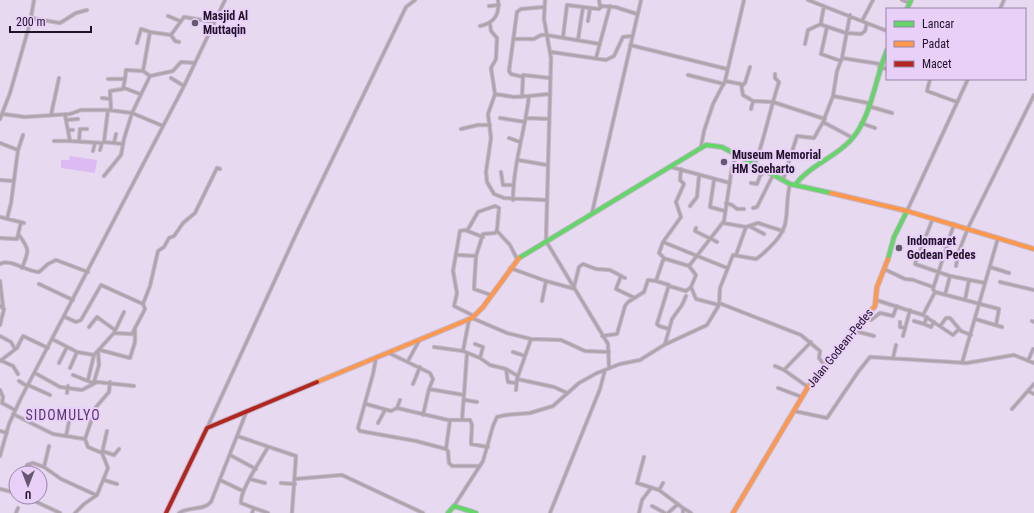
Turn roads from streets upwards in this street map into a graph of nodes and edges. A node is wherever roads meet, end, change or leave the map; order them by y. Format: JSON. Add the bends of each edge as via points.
{"nodes":[{"id":1,"x":34,"y":0,"type":"edge"},
{"id":2,"x":225,"y":0,"type":"edge"},
{"id":3,"x":415,"y":0,"type":"edge"},
{"id":4,"x":498,"y":0,"type":"edge"},
{"id":5,"x":545,"y":0,"type":"edge"},
{"id":6,"x":599,"y":0,"type":"edge"},
{"id":7,"x":641,"y":0,"type":"edge"},
{"id":8,"x":744,"y":0,"type":"edge"},
{"id":9,"x":808,"y":0,"type":"edge"},
{"id":10,"x":873,"y":0,"type":"edge"},
{"id":11,"x":902,"y":0,"type":"edge"},
{"id":12,"x":910,"y":2,"type":"edge"},
{"id":13,"x":499,"y":5,"type":"junction"},
{"id":14,"x":489,"y":6,"type":"dead end"},
{"id":15,"x":602,"y":6,"type":"junction"},
{"id":16,"x":610,"y":6,"type":"junction"},
{"id":17,"x":824,"y":6,"type":"junction"},
{"id":18,"x":544,"y":7,"type":"junction"},
{"id":19,"x":583,"y":7,"type":"junction"},
{"id":20,"x":590,"y":8,"type":"junction"},
{"id":21,"x":87,"y":10,"type":"dead end"},
{"id":22,"x":637,"y":14,"type":"junction"},
{"id":23,"x":850,"y":15,"type":"junction"},
{"id":24,"x":168,"y":16,"type":"dead end"},
{"id":25,"x":31,"y":18,"type":"junction"},
{"id":26,"x":180,"y":21,"type":"junction"},
{"id":27,"x":588,"y":21,"type":"dead end"},
{"id":28,"x":862,"y":21,"type":"junction"},
{"id":29,"x":214,"y":22,"type":"junction"},
{"id":30,"x":867,"y":23,"type":"junction"},
{"id":31,"x":490,"y":24,"type":"junction"},
{"id":32,"x":821,"y":24,"type":"junction"},
{"id":33,"x":480,"y":26,"type":"dead end"},
{"id":34,"x":827,"y":27,"type":"junction"},
{"id":35,"x":886,"y":31,"type":"edge"},
{"id":36,"x":150,"y":32,"type":"junction"},
{"id":37,"x":846,"y":32,"type":"junction"},
{"id":38,"x":171,"y":35,"type":"junction"},
{"id":39,"x":546,"y":35,"type":"junction"},
{"id":40,"x":632,"y":36,"type":"junction"},
{"id":41,"x":563,"y":37,"type":"junction"},
{"id":42,"x":513,"y":38,"type":"junction"},
{"id":43,"x":578,"y":40,"type":"junction"},
{"id":44,"x":179,"y":42,"type":"dead end"},
{"id":45,"x":137,"y":43,"type":"dead end"},
{"id":46,"x":600,"y":44,"type":"junction"},
{"id":47,"x":805,"y":44,"type":"dead end"},
{"id":48,"x":630,"y":45,"type":"junction"},
{"id":49,"x":551,"y":52,"type":"junction"},
{"id":50,"x":886,"y":52,"type":"edge"},
{"id":51,"x":596,"y":58,"type":"junction"},
{"id":52,"x":842,"y":59,"type":"junction"},
{"id":53,"x":195,"y":63,"type":"junction"},
{"id":54,"x":879,"y":65,"type":"junction"},
{"id":55,"x":750,"y":67,"type":"dead end"},
{"id":56,"x":886,"y":68,"type":"edge"},
{"id":57,"x":727,"y":69,"type":"junction"},
{"id":58,"x":143,"y":71,"type":"junction"},
{"id":59,"x":775,"y":74,"type":"dead end"},
{"id":60,"x":521,"y":75,"type":"junction"},
{"id":61,"x":688,"y":75,"type":"dead end"},
{"id":62,"x":150,"y":76,"type":"junction"},
{"id":63,"x":59,"y":78,"type":"dead end"},
{"id":64,"x":171,"y":78,"type":"dead end"},
{"id":65,"x":550,"y":78,"type":"junction"},
{"id":66,"x":108,"y":79,"type":"dead end"},
{"id":67,"x":125,"y":79,"type":"junction"},
{"id":68,"x":930,"y":80,"type":"edge"},
{"id":69,"x":968,"y":80,"type":"edge"},
{"id":70,"x":724,"y":83,"type":"junction"},
{"id":71,"x":184,"y":86,"type":"junction"},
{"id":72,"x":742,"y":86,"type":"junction"},
{"id":73,"x":124,"y":88,"type":"junction"},
{"id":74,"x":140,"y":94,"type":"junction"},
{"id":75,"x":496,"y":94,"type":"junction"},
{"id":76,"x":549,"y":94,"type":"junction"},
{"id":77,"x":1034,"y":95,"type":"edge"},
{"id":78,"x":529,"y":96,"type":"junction"},
{"id":79,"x":833,"y":96,"type":"junction"},
{"id":80,"x":522,"y":97,"type":"junction"},
{"id":81,"x":102,"y":98,"type":"dead end"},
{"id":82,"x":110,"y":99,"type":"junction"},
{"id":83,"x":753,"y":101,"type":"junction"},
{"id":84,"x":772,"y":102,"type":"junction"},
{"id":85,"x":957,"y":102,"type":"junction"},
{"id":86,"x":867,"y":104,"type":"junction"},
{"id":87,"x":751,"y":109,"type":"dead end"},
{"id":88,"x":110,"y":110,"type":"junction"},
{"id":89,"x":132,"y":113,"type":"junction"},
{"id":90,"x":891,"y":113,"type":"dead end"},
{"id":91,"x":3,"y":114,"type":"junction"},
{"id":92,"x":51,"y":115,"type":"junction"},
{"id":93,"x":65,"y":115,"type":"junction"},
{"id":94,"x":500,"y":118,"type":"dead end"},
{"id":95,"x":526,"y":118,"type":"junction"},
{"id":96,"x":0,"y":119,"type":"edge"},
{"id":97,"x":78,"y":119,"type":"dead end"},
{"id":98,"x":549,"y":119,"type":"junction"},
{"id":99,"x":825,"y":119,"type":"junction"},
{"id":100,"x":66,"y":120,"type":"junction"},
{"id":101,"x":526,"y":122,"type":"junction"},
{"id":102,"x":823,"y":122,"type":"junction"},
{"id":103,"x":861,"y":123,"type":"junction"},
{"id":104,"x":490,"y":125,"type":"junction"},
{"id":105,"x":163,"y":126,"type":"junction"},
{"id":106,"x":87,"y":128,"type":"dead end"},
{"id":107,"x":461,"y":128,"type":"dead end"},
{"id":108,"x":875,"y":128,"type":"dead end"},
{"id":109,"x":68,"y":130,"type":"junction"},
{"id":110,"x":73,"y":130,"type":"dead end"},
{"id":111,"x":116,"y":134,"type":"dead end"},
{"id":112,"x":23,"y":135,"type":"dead end"},
{"id":113,"x":509,"y":138,"type":"dead end"},
{"id":114,"x":853,"y":138,"type":"junction"},
{"id":115,"x":54,"y":141,"type":"dead end"},
{"id":116,"x":70,"y":141,"type":"junction"},
{"id":117,"x":79,"y":142,"type":"junction"},
{"id":118,"x":520,"y":142,"type":"junction"},
{"id":119,"x":0,"y":143,"type":"edge"},
{"id":120,"x":95,"y":143,"type":"junction"},
{"id":121,"x":103,"y":143,"type":"junction"},
{"id":122,"x":114,"y":143,"type":"junction"},
{"id":123,"x":124,"y":144,"type":"junction"},
{"id":124,"x":701,"y":147,"type":"junction"},
{"id":125,"x":18,"y":150,"type":"junction"},
{"id":126,"x":93,"y":150,"type":"dead end"},
{"id":127,"x":100,"y":150,"type":"dead end"},
{"id":128,"x":737,"y":154,"type":"junction"},
{"id":129,"x":518,"y":160,"type":"junction"},
{"id":130,"x":755,"y":164,"type":"junction"},
{"id":131,"x":771,"y":164,"type":"dead end"},
{"id":132,"x":547,"y":165,"type":"junction"},
{"id":133,"x":669,"y":166,"type":"junction"},
{"id":134,"x":220,"y":169,"type":"dead end"},
{"id":135,"x":681,"y":169,"type":"junction"},
{"id":136,"x":766,"y":170,"type":"junction"},
{"id":137,"x":500,"y":172,"type":"dead end"},
{"id":138,"x":774,"y":175,"type":"junction"},
{"id":139,"x":104,"y":176,"type":"dead end"},
{"id":140,"x":698,"y":176,"type":"junction"},
{"id":141,"x":0,"y":180,"type":"edge"},
{"id":142,"x":714,"y":180,"type":"junction"},
{"id":143,"x":13,"y":181,"type":"junction"},
{"id":144,"x":783,"y":181,"type":"junction"},
{"id":145,"x":751,"y":182,"type":"dead end"},
{"id":146,"x":730,"y":184,"type":"junction"},
{"id":147,"x":790,"y":184,"type":"junction"},
{"id":148,"x":513,"y":185,"type":"junction"},
{"id":149,"x":795,"y":185,"type":"junction"},
{"id":150,"x":513,"y":200,"type":"junction"},
{"id":151,"x":546,"y":200,"type":"junction"},
{"id":152,"x":726,"y":203,"type":"junction"},
{"id":153,"x":690,"y":206,"type":"dead end"},
{"id":154,"x":753,"y":208,"type":"dead end"},
{"id":155,"x":744,"y":209,"type":"dead end"},
{"id":156,"x":726,"y":211,"type":"junction"},
{"id":157,"x":906,"y":211,"type":"junction"},
{"id":158,"x":592,"y":213,"type":"junction"},
{"id":159,"x":0,"y":217,"type":"edge"},
{"id":160,"x":933,"y":218,"type":"junction"},
{"id":161,"x":7,"y":219,"type":"junction"},
{"id":162,"x":723,"y":223,"type":"junction"},
{"id":163,"x":954,"y":224,"type":"junction"},
{"id":164,"x":746,"y":227,"type":"junction"},
{"id":165,"x":750,"y":227,"type":"junction"},
{"id":166,"x":696,"y":228,"type":"dead end"},
{"id":167,"x":968,"y":228,"type":"junction"},
{"id":168,"x":497,"y":230,"type":"junction"},
{"id":169,"x":467,"y":231,"type":"junction"},
{"id":170,"x":783,"y":231,"type":"junction"},
{"id":171,"x":764,"y":234,"type":"dead end"},
{"id":172,"x":19,"y":235,"type":"junction"},
{"id":173,"x":483,"y":237,"type":"junction"},
{"id":174,"x":998,"y":237,"type":"junction"},
{"id":175,"x":0,"y":238,"type":"edge"},
{"id":176,"x":709,"y":238,"type":"junction"},
{"id":177,"x":924,"y":240,"type":"junction"},
{"id":178,"x":546,"y":241,"type":"junction"},
{"id":179,"x":663,"y":242,"type":"junction"},
{"id":180,"x":717,"y":242,"type":"dead end"},
{"id":181,"x":947,"y":246,"type":"junction"},
{"id":182,"x":1034,"y":249,"type":"edge"},
{"id":183,"x":458,"y":255,"type":"junction"},
{"id":184,"x":736,"y":255,"type":"junction"},
{"id":185,"x":476,"y":256,"type":"junction"},
{"id":186,"x":696,"y":256,"type":"junction"},
{"id":187,"x":517,"y":259,"type":"junction"},
{"id":188,"x":665,"y":259,"type":"junction"},
{"id":189,"x":0,"y":264,"type":"edge"},
{"id":190,"x":689,"y":266,"type":"junction"},
{"id":191,"x":956,"y":266,"type":"dead end"},
{"id":192,"x":510,"y":267,"type":"junction"},
{"id":193,"x":990,"y":267,"type":"junction"},
{"id":194,"x":22,"y":268,"type":"junction"},
{"id":195,"x":727,"y":268,"type":"junction"},
{"id":196,"x":884,"y":269,"type":"junction"},
{"id":197,"x":88,"y":272,"type":"junction"},
{"id":198,"x":938,"y":272,"type":"junction"},
{"id":199,"x":1009,"y":273,"type":"dead end"},
{"id":200,"x":621,"y":276,"type":"junction"},
{"id":201,"x":950,"y":276,"type":"junction"},
{"id":202,"x":626,"y":278,"type":"dead end"},
{"id":203,"x":969,"y":280,"type":"junction"},
{"id":204,"x":0,"y":281,"type":"edge"},
{"id":205,"x":546,"y":281,"type":"junction"},
{"id":206,"x":656,"y":281,"type":"junction"},
{"id":207,"x":1000,"y":282,"type":"dead end"},
{"id":208,"x":985,"y":283,"type":"junction"},
{"id":209,"x":39,"y":284,"type":"dead end"},
{"id":210,"x":669,"y":286,"type":"junction"},
{"id":211,"x":691,"y":287,"type":"junction"},
{"id":212,"x":933,"y":287,"type":"junction"},
{"id":213,"x":574,"y":288,"type":"junction"},
{"id":214,"x":1034,"y":290,"type":"edge"},
{"id":215,"x":935,"y":292,"type":"junction"},
{"id":216,"x":491,"y":295,"type":"junction"},
{"id":217,"x":945,"y":295,"type":"junction"},
{"id":218,"x":686,"y":296,"type":"dead end"},
{"id":219,"x":635,"y":298,"type":"junction"},
{"id":220,"x":73,"y":300,"type":"junction"},
{"id":221,"x":875,"y":300,"type":"junction"},
{"id":222,"x":965,"y":300,"type":"junction"},
{"id":223,"x":542,"y":302,"type":"dead end"},
{"id":224,"x":143,"y":304,"type":"junction"},
{"id":225,"x":719,"y":304,"type":"junction"},
{"id":226,"x":980,"y":304,"type":"junction"},
{"id":227,"x":897,"y":306,"type":"junction"},
{"id":228,"x":1,"y":307,"type":"edge"},
{"id":229,"x":910,"y":310,"type":"junction"},
{"id":230,"x":124,"y":312,"type":"dead end"},
{"id":231,"x":923,"y":315,"type":"junction"},
{"id":232,"x":65,"y":317,"type":"junction"},
{"id":233,"x":927,"y":317,"type":"junction"},
{"id":234,"x":472,"y":318,"type":"junction"},
{"id":235,"x":866,"y":319,"type":"junction"},
{"id":236,"x":975,"y":319,"type":"junction"},
{"id":237,"x":914,"y":321,"type":"dead end"},
{"id":238,"x":900,"y":322,"type":"dead end"},
{"id":239,"x":934,"y":322,"type":"junction"},
{"id":240,"x":924,"y":324,"type":"junction"},
{"id":241,"x":0,"y":325,"type":"edge"},
{"id":242,"x":941,"y":325,"type":"junction"},
{"id":243,"x":996,"y":325,"type":"junction"},
{"id":244,"x":1002,"y":326,"type":"dead end"},
{"id":245,"x":89,"y":327,"type":"dead end"},
{"id":246,"x":905,"y":328,"type":"junction"},
{"id":247,"x":669,"y":329,"type":"junction"},
{"id":248,"x":959,"y":329,"type":"junction"},
{"id":249,"x":135,"y":330,"type":"junction"},
{"id":250,"x":855,"y":330,"type":"junction"},
{"id":251,"x":115,"y":332,"type":"junction"},
{"id":252,"x":953,"y":335,"type":"junction"},
{"id":253,"x":971,"y":335,"type":"junction"},
{"id":254,"x":0,"y":336,"type":"edge"},
{"id":255,"x":602,"y":336,"type":"junction"},
{"id":256,"x":874,"y":336,"type":"dead end"},
{"id":257,"x":903,"y":336,"type":"dead end"},
{"id":258,"x":950,"y":337,"type":"dead end"},
{"id":259,"x":52,"y":338,"type":"junction"},
{"id":260,"x":420,"y":340,"type":"junction"},
{"id":261,"x":531,"y":340,"type":"junction"},
{"id":262,"x":810,"y":342,"type":"junction"},
{"id":263,"x":475,"y":344,"type":"dead end"},
{"id":264,"x":664,"y":345,"type":"junction"},
{"id":265,"x":896,"y":345,"type":"dead end"},
{"id":266,"x":67,"y":347,"type":"junction"},
{"id":267,"x":434,"y":347,"type":"dead end"},
{"id":268,"x":48,"y":348,"type":"junction"},
{"id":269,"x":15,"y":349,"type":"junction"},
{"id":270,"x":99,"y":350,"type":"junction"},
{"id":271,"x":1033,"y":350,"type":"edge"},
{"id":272,"x":77,"y":352,"type":"junction"},
{"id":273,"x":389,"y":352,"type":"junction"},
{"id":274,"x":465,"y":352,"type":"junction"},
{"id":275,"x":513,"y":352,"type":"dead end"},
{"id":276,"x":610,"y":352,"type":"junction"},
{"id":277,"x":94,"y":355,"type":"junction"},
{"id":278,"x":525,"y":356,"type":"junction"},
{"id":279,"x":376,"y":358,"type":"junction"},
{"id":280,"x":480,"y":358,"type":"junction"},
{"id":281,"x":893,"y":358,"type":"junction"},
{"id":282,"x":1,"y":361,"type":"edge"},
{"id":283,"x":408,"y":361,"type":"junction"},
{"id":284,"x":1028,"y":361,"type":"junction"},
{"id":285,"x":962,"y":362,"type":"junction"},
{"id":286,"x":59,"y":363,"type":"dead end"},
{"id":287,"x":1034,"y":363,"type":"edge"},
{"id":288,"x":775,"y":366,"type":"dead end"},
{"id":289,"x":826,"y":366,"type":"junction"},
{"id":290,"x":420,"y":367,"type":"junction"},
{"id":291,"x":70,"y":368,"type":"dead end"},
{"id":292,"x":506,"y":369,"type":"junction"},
{"id":293,"x":607,"y":369,"type":"junction"},
{"id":294,"x":784,"y":370,"type":"junction"},
{"id":295,"x":35,"y":373,"type":"junction"},
{"id":296,"x":18,"y":374,"type":"dead end"},
{"id":297,"x":73,"y":375,"type":"dead end"},
{"id":298,"x":518,"y":377,"type":"junction"},
{"id":299,"x":88,"y":380,"type":"junction"},
{"id":300,"x":19,"y":381,"type":"dead end"},
{"id":301,"x":110,"y":382,"type":"junction"},
{"id":302,"x":94,"y":383,"type":"junction"},
{"id":303,"x":516,"y":383,"type":"junction"},
{"id":304,"x":413,"y":384,"type":"dead end"},
{"id":305,"x":1034,"y":384,"type":"edge"},
{"id":306,"x":28,"y":386,"type":"junction"},
{"id":307,"x":68,"y":386,"type":"junction"},
{"id":308,"x":134,"y":386,"type":"dead end"},
{"id":309,"x":808,"y":386,"type":"junction"},
{"id":310,"x":778,"y":388,"type":"dead end"},
{"id":311,"x":429,"y":389,"type":"junction"},
{"id":312,"x":0,"y":390,"type":"edge"},
{"id":313,"x":516,"y":390,"type":"dead end"},
{"id":314,"x":1028,"y":391,"type":"junction"},
{"id":315,"x":67,"y":393,"type":"dead end"},
{"id":316,"x":567,"y":393,"type":"junction"},
{"id":317,"x":1034,"y":394,"type":"edge"},
{"id":318,"x":50,"y":395,"type":"dead end"},
{"id":319,"x":464,"y":395,"type":"junction"},
{"id":320,"x":802,"y":397,"type":"junction"},
{"id":321,"x":400,"y":400,"type":"dead end"},
{"id":322,"x":464,"y":400,"type":"junction"},
{"id":323,"x":478,"y":402,"type":"dead end"},
{"id":324,"x":366,"y":404,"type":"junction"},
{"id":325,"x":397,"y":408,"type":"junction"},
{"id":326,"x":1012,"y":409,"type":"dead end"},
{"id":327,"x":15,"y":410,"type":"junction"},
{"id":328,"x":385,"y":410,"type":"junction"},
{"id":329,"x":794,"y":411,"type":"junction"},
{"id":330,"x":246,"y":412,"type":"junction"},
{"id":331,"x":13,"y":414,"type":"junction"},
{"id":332,"x":423,"y":415,"type":"junction"},
{"id":333,"x":70,"y":418,"type":"dead end"},
{"id":334,"x":450,"y":420,"type":"junction"},
{"id":335,"x":462,"y":420,"type":"junction"},
{"id":336,"x":378,"y":423,"type":"dead end"},
{"id":337,"x":207,"y":428,"type":"junction"},
{"id":338,"x":0,"y":431,"type":"edge"},
{"id":339,"x":107,"y":431,"type":"dead end"},
{"id":340,"x":7,"y":433,"type":"junction"},
{"id":341,"x":66,"y":436,"type":"junction"},
{"id":342,"x":237,"y":436,"type":"junction"},
{"id":343,"x":85,"y":439,"type":"junction"},
{"id":344,"x":49,"y":446,"type":"dead end"},
{"id":345,"x":268,"y":447,"type":"junction"},
{"id":346,"x":488,"y":447,"type":"junction"},
{"id":347,"x":119,"y":449,"type":"dead end"},
{"id":348,"x":446,"y":449,"type":"junction"},
{"id":349,"x":102,"y":452,"type":"junction"},
{"id":350,"x":230,"y":455,"type":"junction"},
{"id":351,"x":0,"y":456,"type":"edge"},
{"id":352,"x":644,"y":457,"type":"dead end"},
{"id":353,"x":27,"y":465,"type":"edge"},
{"id":354,"x":37,"y":465,"type":"edge"},
{"id":355,"x":44,"y":465,"type":"edge"},
{"id":356,"x":481,"y":466,"type":"junction"},
{"id":357,"x":256,"y":469,"type":"junction"},
{"id":358,"x":48,"y":470,"type":"edge"},
{"id":359,"x":250,"y":479,"type":"junction"},
{"id":360,"x":295,"y":479,"type":"junction"},
{"id":361,"x":104,"y":480,"type":"junction"},
{"id":362,"x":220,"y":480,"type":"junction"},
{"id":363,"x":265,"y":483,"type":"dead end"},
{"id":364,"x":281,"y":483,"type":"dead end"},
{"id":365,"x":663,"y":483,"type":"dead end"},
{"id":366,"x":117,"y":484,"type":"dead end"},
{"id":367,"x":294,"y":484,"type":"junction"},
{"id":368,"x":651,"y":488,"type":"junction"},
{"id":369,"x":660,"y":490,"type":"junction"},
{"id":370,"x":244,"y":491,"type":"junction"},
{"id":371,"x":97,"y":495,"type":"junction"},
{"id":372,"x":678,"y":504,"type":"junction"},
{"id":373,"x":40,"y":505,"type":"edge"},
{"id":374,"x":454,"y":506,"type":"junction"},
{"id":375,"x":652,"y":506,"type":"dead end"},
{"id":376,"x":18,"y":508,"type":"dead end"},
{"id":377,"x":254,"y":508,"type":"junction"},
{"id":378,"x":683,"y":508,"type":"junction"},
{"id":379,"x":53,"y":512,"type":"edge"},
{"id":380,"x":16,"y":513,"type":"edge"},
{"id":381,"x":60,"y":513,"type":"edge"},
{"id":382,"x":75,"y":513,"type":"edge"},
{"id":383,"x":166,"y":513,"type":"edge"},
{"id":384,"x":179,"y":513,"type":"edge"},
{"id":385,"x":252,"y":513,"type":"edge"},
{"id":386,"x":268,"y":513,"type":"edge"},
{"id":387,"x":292,"y":513,"type":"edge"},
{"id":388,"x":423,"y":513,"type":"edge"},
{"id":389,"x":448,"y":513,"type":"edge"},
{"id":390,"x":476,"y":513,"type":"edge"},
{"id":391,"x":550,"y":513,"type":"edge"},
{"id":392,"x":639,"y":513,"type":"edge"},
{"id":393,"x":666,"y":513,"type":"edge"},
{"id":394,"x":683,"y":513,"type":"edge"},
{"id":395,"x":691,"y":513,"type":"edge"},
{"id":396,"x":733,"y":513,"type":"edge"}],
"edges":[{"from":1,"to":25,"type":"street"},
{"from":2,"to":29,"type":"street"},
{"from":3,"to":337,"type":"street","via":[[406,7],[298,230]]},
{"from":4,"to":13,"type":"street"},
{"from":5,"to":18,"type":"street"},
{"from":6,"to":15,"type":"street"},
{"from":7,"to":22,"type":"street"},
{"from":8,"to":57,"type":"street"},
{"from":9,"to":17,"type":"street"},
{"from":10,"to":28,"type":"street"},
{"from":11,"to":12,"type":"street"},
{"from":13,"to":14,"type":"street"},
{"from":13,"to":31,"type":"street"},
{"from":15,"to":16,"type":"street"},
{"from":15,"to":20,"type":"street","via":[[600,9]]},
{"from":16,"to":22,"type":"street"},
{"from":16,"to":46,"type":"street"},
{"from":17,"to":23,"type":"street"},
{"from":17,"to":32,"type":"street"},
{"from":18,"to":39,"type":"street"},
{"from":18,"to":42,"type":"street","via":[[518,10]]},
{"from":19,"to":20,"type":"street"},
{"from":19,"to":41,"type":"street","via":[[566,6]]},
{"from":19,"to":43,"type":"street"},
{"from":20,"to":27,"type":"street"},
{"from":21,"to":25,"type":"street","via":[[76,12],[60,23]]},
{"from":22,"to":40,"type":"street"},
{"from":23,"to":28,"type":"street"},
{"from":23,"to":37,"type":"street"},
{"from":24,"to":26,"type":"street"},
{"from":25,"to":91,"type":"street"},
{"from":26,"to":29,"type":"street","via":[[184,17]]},
{"from":26,"to":38,"type":"street"},
{"from":28,"to":30,"type":"street"},
{"from":29,"to":53,"type":"street"},
{"from":30,"to":35,"type":"street"},
{"from":30,"to":37,"type":"street","via":[[862,34]]},
{"from":31,"to":33,"type":"street"},
{"from":31,"to":75,"type":"street","via":[[491,31],[497,38],[496,59],[491,68]]},
{"from":32,"to":34,"type":"street"},
{"from":32,"to":47,"type":"street","via":[[808,30]]},
{"from":34,"to":37,"type":"street"},
{"from":34,"to":52,"type":"street","via":[[821,54]]},
{"from":36,"to":38,"type":"street"},
{"from":36,"to":45,"type":"street","via":[[141,29]]},
{"from":36,"to":58,"type":"street"},
{"from":37,"to":52,"type":"street"},
{"from":38,"to":44,"type":"street"},
{"from":39,"to":41,"type":"street"},
{"from":39,"to":42,"type":"street","via":[[534,39]]},
{"from":39,"to":49,"type":"street"},
{"from":40,"to":48,"type":"street"},
{"from":40,"to":51,"type":"street","via":[[624,38],[611,58]]},
{"from":41,"to":43,"type":"street"},
{"from":42,"to":60,"type":"street","via":[[509,73]]},
{"from":43,"to":46,"type":"street"},
{"from":46,"to":51,"type":"street"},
{"from":48,"to":57,"type":"street"},
{"from":48,"to":158,"type":"street"},
{"from":49,"to":51,"type":"street"},
{"from":49,"to":65,"type":"street"},
{"from":50,"to":54,"type":"street"},
{"from":52,"to":54,"type":"street"},
{"from":52,"to":79,"type":"street"},
{"from":53,"to":62,"type":"street","via":[[181,62],[173,71]]},
{"from":53,"to":71,"type":"street"},
{"from":54,"to":56,"type":"street"},
{"from":54,"to":86,"type":"street"},
{"from":55,"to":72,"type":"street","via":[[746,83]]},
{"from":57,"to":70,"type":"street"},
{"from":58,"to":62,"type":"street"},
{"from":58,"to":67,"type":"street","via":[[126,70]]},
{"from":59,"to":84,"type":"street","via":[[779,82]]},
{"from":60,"to":65,"type":"street"},
{"from":60,"to":80,"type":"street","via":[[524,79]]},
{"from":61,"to":70,"type":"street"},
{"from":62,"to":74,"type":"street","via":[[145,90]]},
{"from":63,"to":92,"type":"street"},
{"from":64,"to":71,"type":"street"},
{"from":65,"to":76,"type":"street"},
{"from":66,"to":67,"type":"street"},
{"from":67,"to":73,"type":"street"},
{"from":68,"to":85,"type":"street","via":[[927,91]]},
{"from":69,"to":85,"type":"street"},
{"from":70,"to":72,"type":"street"},
{"from":70,"to":124,"type":"street","via":[[713,104]]},
{"from":71,"to":105,"type":"street"},
{"from":72,"to":83,"type":"street","via":[[742,94]]},
{"from":73,"to":74,"type":"street"},
{"from":73,"to":82,"type":"street","via":[[111,90]]},
{"from":74,"to":89,"type":"street"},
{"from":75,"to":80,"type":"street"},
{"from":75,"to":104,"type":"street","via":[[488,114]]},
{"from":76,"to":78,"type":"street"},
{"from":76,"to":98,"type":"street"},
{"from":77,"to":167,"type":"street"},
{"from":78,"to":80,"type":"street"},
{"from":78,"to":95,"type":"street"},
{"from":79,"to":86,"type":"street"},
{"from":79,"to":99,"type":"street"},
{"from":81,"to":82,"type":"street"},
{"from":82,"to":88,"type":"street"},
{"from":83,"to":84,"type":"street"},
{"from":83,"to":87,"type":"street"},
{"from":84,"to":99,"type":"street"},
{"from":84,"to":130,"type":"street","via":[[769,123]]},
{"from":85,"to":157,"type":"street"},
{"from":86,"to":90,"type":"street"},
{"from":86,"to":103,"type":"street"},
{"from":88,"to":89,"type":"street"},
{"from":88,"to":93,"type":"street","via":[[81,110]]},
{"from":88,"to":121,"type":"street"},
{"from":89,"to":105,"type":"street"},
{"from":89,"to":123,"type":"street"},
{"from":91,"to":92,"type":"street","via":[[21,117]]},
{"from":91,"to":96,"type":"street"},
{"from":92,"to":93,"type":"street"},
{"from":93,"to":100,"type":"street"},
{"from":94,"to":101,"type":"street"},
{"from":95,"to":98,"type":"street"},
{"from":95,"to":101,"type":"street"},
{"from":97,"to":100,"type":"street"},
{"from":98,"to":132,"type":"street"},
{"from":99,"to":102,"type":"street"},
{"from":100,"to":109,"type":"street"},
{"from":101,"to":118,"type":"street"},
{"from":102,"to":114,"type":"street"},
{"from":102,"to":144,"type":"street","via":[[814,138],[797,136]]},
{"from":103,"to":108,"type":"street"},
{"from":103,"to":114,"type":"street"},
{"from":104,"to":107,"type":"street"},
{"from":104,"to":150,"type":"street","via":[[487,182],[494,194]]},
{"from":105,"to":197,"type":"street"},
{"from":106,"to":117,"type":"street","via":[[80,129]]},
{"from":109,"to":110,"type":"street"},
{"from":109,"to":116,"type":"street"},
{"from":111,"to":122,"type":"street"},
{"from":112,"to":125,"type":"street"},
{"from":113,"to":118,"type":"street"},
{"from":114,"to":149,"type":"street","via":[[800,178]]},
{"from":115,"to":116,"type":"street"},
{"from":116,"to":117,"type":"street"},
{"from":117,"to":120,"type":"street"},
{"from":118,"to":129,"type":"street"},
{"from":119,"to":125,"type":"street"},
{"from":120,"to":121,"type":"street"},
{"from":120,"to":126,"type":"street"},
{"from":121,"to":122,"type":"street"},
{"from":121,"to":127,"type":"street"},
{"from":122,"to":123,"type":"street"},
{"from":123,"to":139,"type":"street","via":[[122,155]]},
{"from":124,"to":128,"type":"street","via":[[715,145]]},
{"from":124,"to":133,"type":"street"},
{"from":125,"to":143,"type":"street"},
{"from":128,"to":130,"type":"street"},
{"from":128,"to":146,"type":"street"},
{"from":129,"to":132,"type":"street"},
{"from":129,"to":148,"type":"street"},
{"from":130,"to":136,"type":"street"},
{"from":131,"to":136,"type":"street"},
{"from":132,"to":151,"type":"street"},
{"from":133,"to":135,"type":"street"},
{"from":133,"to":158,"type":"street"},
{"from":134,"to":224,"type":"street","via":[[217,168],[211,177],[195,213],[158,251]]},
{"from":135,"to":140,"type":"street"},
{"from":135,"to":179,"type":"street","via":[[680,180],[684,184],[676,202],[681,217]]},
{"from":136,"to":138,"type":"street"},
{"from":136,"to":145,"type":"street","via":[[757,184]]},
{"from":137,"to":148,"type":"street","via":[[503,185]]},
{"from":138,"to":144,"type":"street"},
{"from":138,"to":154,"type":"street","via":[[757,207]]},
{"from":140,"to":142,"type":"street"},
{"from":140,"to":153,"type":"street","via":[[696,197]]},
{"from":141,"to":143,"type":"street"},
{"from":142,"to":146,"type":"street"},
{"from":142,"to":156,"type":"street","via":[[710,207]]},
{"from":143,"to":161,"type":"street"},
{"from":144,"to":147,"type":"street"},
{"from":146,"to":152,"type":"street"},
{"from":147,"to":149,"type":"street"},
{"from":147,"to":170,"type":"street"},
{"from":148,"to":150,"type":"street"},
{"from":149,"to":157,"type":"street"},
{"from":150,"to":151,"type":"street"},
{"from":151,"to":178,"type":"street"},
{"from":152,"to":155,"type":"street","via":[[737,209]]},
{"from":152,"to":156,"type":"street"},
{"from":156,"to":162,"type":"street"},
{"from":157,"to":160,"type":"street"},
{"from":157,"to":196,"type":"street","name":"Jalan Godean-Pedes"},
{"from":158,"to":178,"type":"street"},
{"from":159,"to":161,"type":"street"},
{"from":160,"to":163,"type":"street"},
{"from":160,"to":177,"type":"street"},
{"from":161,"to":172,"type":"street","via":[[23,223]]},
{"from":162,"to":164,"type":"street"},
{"from":162,"to":176,"type":"street"},
{"from":163,"to":167,"type":"street"},
{"from":163,"to":181,"type":"street"},
{"from":164,"to":165,"type":"street"},
{"from":164,"to":184,"type":"street"},
{"from":165,"to":170,"type":"street","via":[[758,223]]},
{"from":165,"to":171,"type":"street"},
{"from":166,"to":176,"type":"street","via":[[695,231]]},
{"from":167,"to":174,"type":"street"},
{"from":167,"to":191,"type":"street"},
{"from":168,"to":169,"type":"street","via":[[500,209],[495,206],[478,212]]},
{"from":168,"to":173,"type":"street","via":[[495,233],[485,232]]},
{"from":168,"to":187,"type":"street"},
{"from":169,"to":173,"type":"street"},
{"from":169,"to":183,"type":"street","via":[[460,232]]},
{"from":170,"to":184,"type":"street","via":[[780,238],[756,259]]},
{"from":172,"to":175,"type":"street","via":[[16,240]]},
{"from":172,"to":194,"type":"street","via":[[26,243],[28,251]]},
{"from":173,"to":185,"type":"street"},
{"from":174,"to":182,"type":"street"},
{"from":174,"to":193,"type":"street"},
{"from":176,"to":180,"type":"street"},
{"from":176,"to":186,"type":"street"},
{"from":177,"to":181,"type":"street"},
{"from":177,"to":198,"type":"street","via":[[914,263]]},
{"from":178,"to":187,"type":"street"},
{"from":178,"to":213,"type":"street"},
{"from":179,"to":186,"type":"street"},
{"from":179,"to":188,"type":"street","via":[[660,253]]},
{"from":181,"to":198,"type":"street"},
{"from":183,"to":185,"type":"street"},
{"from":183,"to":234,"type":"street","via":[[454,271],[454,305]]},
{"from":184,"to":195,"type":"street","via":[[731,257]]},
{"from":185,"to":216,"type":"street","via":[[474,289]]},
{"from":186,"to":190,"type":"street"},
{"from":186,"to":195,"type":"street"},
{"from":187,"to":192,"type":"street"},
{"from":188,"to":190,"type":"street"},
{"from":188,"to":206,"type":"street"},
{"from":189,"to":194,"type":"street","via":[[6,262]]},
{"from":190,"to":211,"type":"street","via":[[696,275]]},
{"from":192,"to":205,"type":"street"},
{"from":192,"to":216,"type":"street"},
{"from":193,"to":199,"type":"street"},
{"from":193,"to":208,"type":"street"},
{"from":194,"to":197,"type":"street","via":[[39,272],[52,261],[60,260]]},
{"from":195,"to":225,"type":"street","via":[[718,294]]},
{"from":196,"to":212,"type":"street","via":[[905,279]]},
{"from":196,"to":221,"type":"street","name":"Jalan Godean-Pedes"},
{"from":197,"to":220,"type":"street"},
{"from":198,"to":201,"type":"street"},
{"from":198,"to":212,"type":"street"},
{"from":200,"to":202,"type":"street"},
{"from":200,"to":213,"type":"street","via":[[610,270],[581,264]]},
{"from":200,"to":219,"type":"street","via":[[616,289]]},
{"from":201,"to":203,"type":"street"},
{"from":201,"to":217,"type":"street"},
{"from":203,"to":208,"type":"street"},
{"from":203,"to":222,"type":"street"},
{"from":204,"to":228,"type":"street"},
{"from":205,"to":213,"type":"street"},
{"from":205,"to":223,"type":"street"},
{"from":206,"to":210,"type":"street"},
{"from":206,"to":219,"type":"street","via":[[648,280],[644,292]]},
{"from":207,"to":214,"type":"street"},
{"from":208,"to":226,"type":"street"},
{"from":209,"to":220,"type":"street"},
{"from":210,"to":211,"type":"street","via":[[686,292]]},
{"from":210,"to":247,"type":"street","via":[[658,324]]},
{"from":211,"to":225,"type":"street","via":[[696,299]]},
{"from":212,"to":215,"type":"street"},
{"from":213,"to":255,"type":"street"},
{"from":215,"to":217,"type":"street"},
{"from":215,"to":231,"type":"street"},
{"from":216,"to":234,"type":"street"},
{"from":217,"to":222,"type":"street"},
{"from":218,"to":247,"type":"street"},
{"from":219,"to":255,"type":"street","via":[[625,306],[617,334]]},
{"from":220,"to":232,"type":"street"},
{"from":221,"to":227,"type":"street"},
{"from":221,"to":235,"type":"street","name":"Jalan Godean-Pedes","via":[[873,310]]},
{"from":222,"to":226,"type":"street"},
{"from":224,"to":232,"type":"street","via":[[101,285],[81,320],[76,322]]},
{"from":224,"to":249,"type":"street","via":[[144,310]]},
{"from":225,"to":262,"type":"street","via":[[801,335]]},
{"from":225,"to":264,"type":"street","via":[[707,325]]},
{"from":226,"to":236,"type":"street"},
{"from":226,"to":243,"type":"street","via":[[1000,310]]},
{"from":227,"to":229,"type":"street"},
{"from":227,"to":235,"type":"street","via":[[893,316],[880,313],[871,320]]},
{"from":228,"to":241,"type":"street","via":[[4,312]]},
{"from":229,"to":231,"type":"street"},
{"from":229,"to":246,"type":"street"},
{"from":230,"to":251,"type":"street"},
{"from":231,"to":233,"type":"street"},
{"from":232,"to":259,"type":"street"},
{"from":233,"to":239,"type":"street"},
{"from":233,"to":240,"type":"street"},
{"from":234,"to":260,"type":"street"},
{"from":234,"to":261,"type":"street"},
{"from":234,"to":274,"type":"street"},
{"from":235,"to":250,"type":"street","name":"Jalan Godean-Pedes"},
{"from":236,"to":243,"type":"street"},
{"from":236,"to":253,"type":"street"},
{"from":237,"to":240,"type":"street"},
{"from":238,"to":246,"type":"street","via":[[900,327]]},
{"from":239,"to":240,"type":"street","via":[[931,327]]},
{"from":239,"to":242,"type":"street"},
{"from":242,"to":248,"type":"street","via":[[946,318],[950,318]]},
{"from":242,"to":252,"type":"street"},
{"from":243,"to":244,"type":"street"},
{"from":245,"to":251,"type":"street","via":[[98,316]]},
{"from":246,"to":257,"type":"street"},
{"from":247,"to":264,"type":"street"},
{"from":248,"to":252,"type":"street"},
{"from":248,"to":253,"type":"street"},
{"from":249,"to":251,"type":"street","via":[[131,334]]},
{"from":249,"to":270,"type":"street","via":[[130,358]]},
{"from":250,"to":256,"type":"street"},
{"from":250,"to":289,"type":"street","name":"Jalan Godean-Pedes"},
{"from":251,"to":270,"type":"street"},
{"from":252,"to":258,"type":"street"},
{"from":253,"to":285,"type":"street"},
{"from":254,"to":269,"type":"street","via":[[11,342]]},
{"from":255,"to":276,"type":"street"},
{"from":259,"to":266,"type":"street"},
{"from":259,"to":268,"type":"street"},
{"from":260,"to":273,"type":"street"},
{"from":260,"to":283,"type":"street"},
{"from":261,"to":276,"type":"street","via":[[561,340],[585,351]]},
{"from":261,"to":278,"type":"street"},
{"from":262,"to":289,"type":"street","via":[[820,351],[819,358]]},
{"from":262,"to":294,"type":"street"},
{"from":263,"to":280,"type":"street","via":[[484,347]]},
{"from":264,"to":293,"type":"street","via":[[640,360]]},
{"from":265,"to":281,"type":"street"},
{"from":266,"to":272,"type":"street"},
{"from":266,"to":286,"type":"street"},
{"from":267,"to":274,"type":"street"},
{"from":268,"to":269,"type":"street","via":[[24,336]]},
{"from":268,"to":295,"type":"street"},
{"from":269,"to":282,"type":"street"},
{"from":270,"to":277,"type":"street"},
{"from":270,"to":302,"type":"street","via":[[99,368]]},
{"from":271,"to":284,"type":"street"},
{"from":272,"to":277,"type":"street"},
{"from":272,"to":291,"type":"street"},
{"from":273,"to":279,"type":"street"},
{"from":273,"to":283,"type":"street"},
{"from":274,"to":280,"type":"street"},
{"from":274,"to":319,"type":"street"},
{"from":275,"to":278,"type":"street"},
{"from":276,"to":293,"type":"street"},
{"from":277,"to":299,"type":"street"},
{"from":278,"to":298,"type":"street"},
{"from":279,"to":324,"type":"street"},
{"from":279,"to":330,"type":"street"},
{"from":280,"to":292,"type":"street","via":[[490,366]]},
{"from":281,"to":285,"type":"street"},
{"from":281,"to":329,"type":"street","via":[[868,358],[827,418]]},
{"from":282,"to":296,"type":"street","via":[[13,366]]},
{"from":283,"to":290,"type":"street"},
{"from":284,"to":285,"type":"street","via":[[1014,355]]},
{"from":284,"to":287,"type":"street"},
{"from":288,"to":294,"type":"street"},
{"from":289,"to":309,"type":"street","name":"Jalan Godean-Pedes"},
{"from":290,"to":304,"type":"street"},
{"from":290,"to":311,"type":"street","via":[[432,375]]},
{"from":292,"to":298,"type":"street"},
{"from":292,"to":303,"type":"street","via":[[508,382]]},
{"from":293,"to":316,"type":"street","via":[[579,383]]},
{"from":293,"to":391,"type":"street"},
{"from":294,"to":309,"type":"street"},
{"from":295,"to":306,"type":"street"},
{"from":295,"to":307,"type":"street","via":[[60,386]]},
{"from":297,"to":299,"type":"street"},
{"from":298,"to":303,"type":"street"},
{"from":298,"to":316,"type":"street"},
{"from":299,"to":302,"type":"street"},
{"from":300,"to":306,"type":"street"},
{"from":301,"to":302,"type":"street"},
{"from":301,"to":308,"type":"street"},
{"from":301,"to":343,"type":"street","via":[[109,392],[96,407]]},
{"from":302,"to":307,"type":"street","via":[[83,390]]},
{"from":303,"to":313,"type":"street"},
{"from":305,"to":314,"type":"street"},
{"from":306,"to":318,"type":"street"},
{"from":306,"to":327,"type":"street"},
{"from":307,"to":315,"type":"street"},
{"from":309,"to":320,"type":"street","name":"Jalan Godean-Pedes"},
{"from":310,"to":320,"type":"street"},
{"from":311,"to":319,"type":"street"},
{"from":311,"to":332,"type":"street"},
{"from":312,"to":327,"type":"street","via":[[2,403]]},
{"from":314,"to":317,"type":"street"},
{"from":314,"to":326,"type":"street"},
{"from":316,"to":346,"type":"street","via":[[557,404],[549,408],[498,417]]},
{"from":319,"to":322,"type":"street"},
{"from":320,"to":329,"type":"street","name":"Jalan Godean-Pedes"},
{"from":321,"to":325,"type":"street"},
{"from":322,"to":323,"type":"street"},
{"from":322,"to":335,"type":"street"},
{"from":324,"to":328,"type":"street"},
{"from":324,"to":348,"type":"street","via":[[358,428],[361,432]]},
{"from":325,"to":328,"type":"street","via":[[393,411]]},
{"from":325,"to":332,"type":"street"},
{"from":327,"to":331,"type":"street"},
{"from":328,"to":336,"type":"street"},
{"from":329,"to":396,"type":"street","name":"Jalan Godean-Pedes"},
{"from":330,"to":337,"type":"street"},
{"from":330,"to":342,"type":"street"},
{"from":331,"to":340,"type":"street"},
{"from":331,"to":341,"type":"street","via":[[47,432]]},
{"from":332,"to":334,"type":"street"},
{"from":333,"to":341,"type":"street"},
{"from":334,"to":335,"type":"street"},
{"from":334,"to":348,"type":"street"},
{"from":335,"to":346,"type":"street","via":[[471,422],[471,444]]},
{"from":337,"to":383,"type":"street"},
{"from":338,"to":340,"type":"street"},
{"from":339,"to":349,"type":"street"},
{"from":340,"to":351,"type":"street"},
{"from":341,"to":343,"type":"street"},
{"from":342,"to":345,"type":"street"},
{"from":342,"to":350,"type":"street"},
{"from":343,"to":349,"type":"street","via":[[88,447]]},
{"from":344,"to":355,"type":"street"},
{"from":345,"to":357,"type":"street"},
{"from":345,"to":360,"type":"street","via":[[296,456]]},
{"from":346,"to":356,"type":"street"},
{"from":347,"to":349,"type":"street","via":[[114,455]]},
{"from":348,"to":356,"type":"street","via":[[452,466]]},
{"from":349,"to":361,"type":"street","via":[[108,468]]},
{"from":350,"to":357,"type":"street"},
{"from":350,"to":362,"type":"street"},
{"from":352,"to":368,"type":"street","via":[[637,483]]},
{"from":353,"to":354,"type":"street"},
{"from":356,"to":374,"type":"street"},
{"from":357,"to":359,"type":"street"},
{"from":358,"to":371,"type":"street","via":[[61,479]]},
{"from":359,"to":363,"type":"street"},
{"from":359,"to":370,"type":"street"},
{"from":360,"to":367,"type":"street"},
{"from":360,"to":388,"type":"street","via":[[342,475]]},
{"from":361,"to":366,"type":"street"},
{"from":361,"to":371,"type":"street"},
{"from":362,"to":370,"type":"street"},
{"from":362,"to":384,"type":"street","via":[[208,505]]},
{"from":364,"to":367,"type":"street"},
{"from":365,"to":369,"type":"street"},
{"from":367,"to":387,"type":"street"},
{"from":368,"to":369,"type":"street"},
{"from":368,"to":392,"type":"street","via":[[642,500]]},
{"from":369,"to":372,"type":"street"},
{"from":370,"to":377,"type":"street","via":[[241,503]]},
{"from":371,"to":382,"type":"street"},
{"from":372,"to":378,"type":"street"},
{"from":372,"to":393,"type":"street"},
{"from":373,"to":379,"type":"street"},
{"from":374,"to":389,"type":"street"},
{"from":374,"to":390,"type":"street"},
{"from":375,"to":393,"type":"street"},
{"from":376,"to":380,"type":"street"},
{"from":377,"to":385,"type":"street"},
{"from":377,"to":386,"type":"street"},
{"from":378,"to":394,"type":"street"},
{"from":378,"to":395,"type":"street"},
{"from":379,"to":381,"type":"street"}]}
